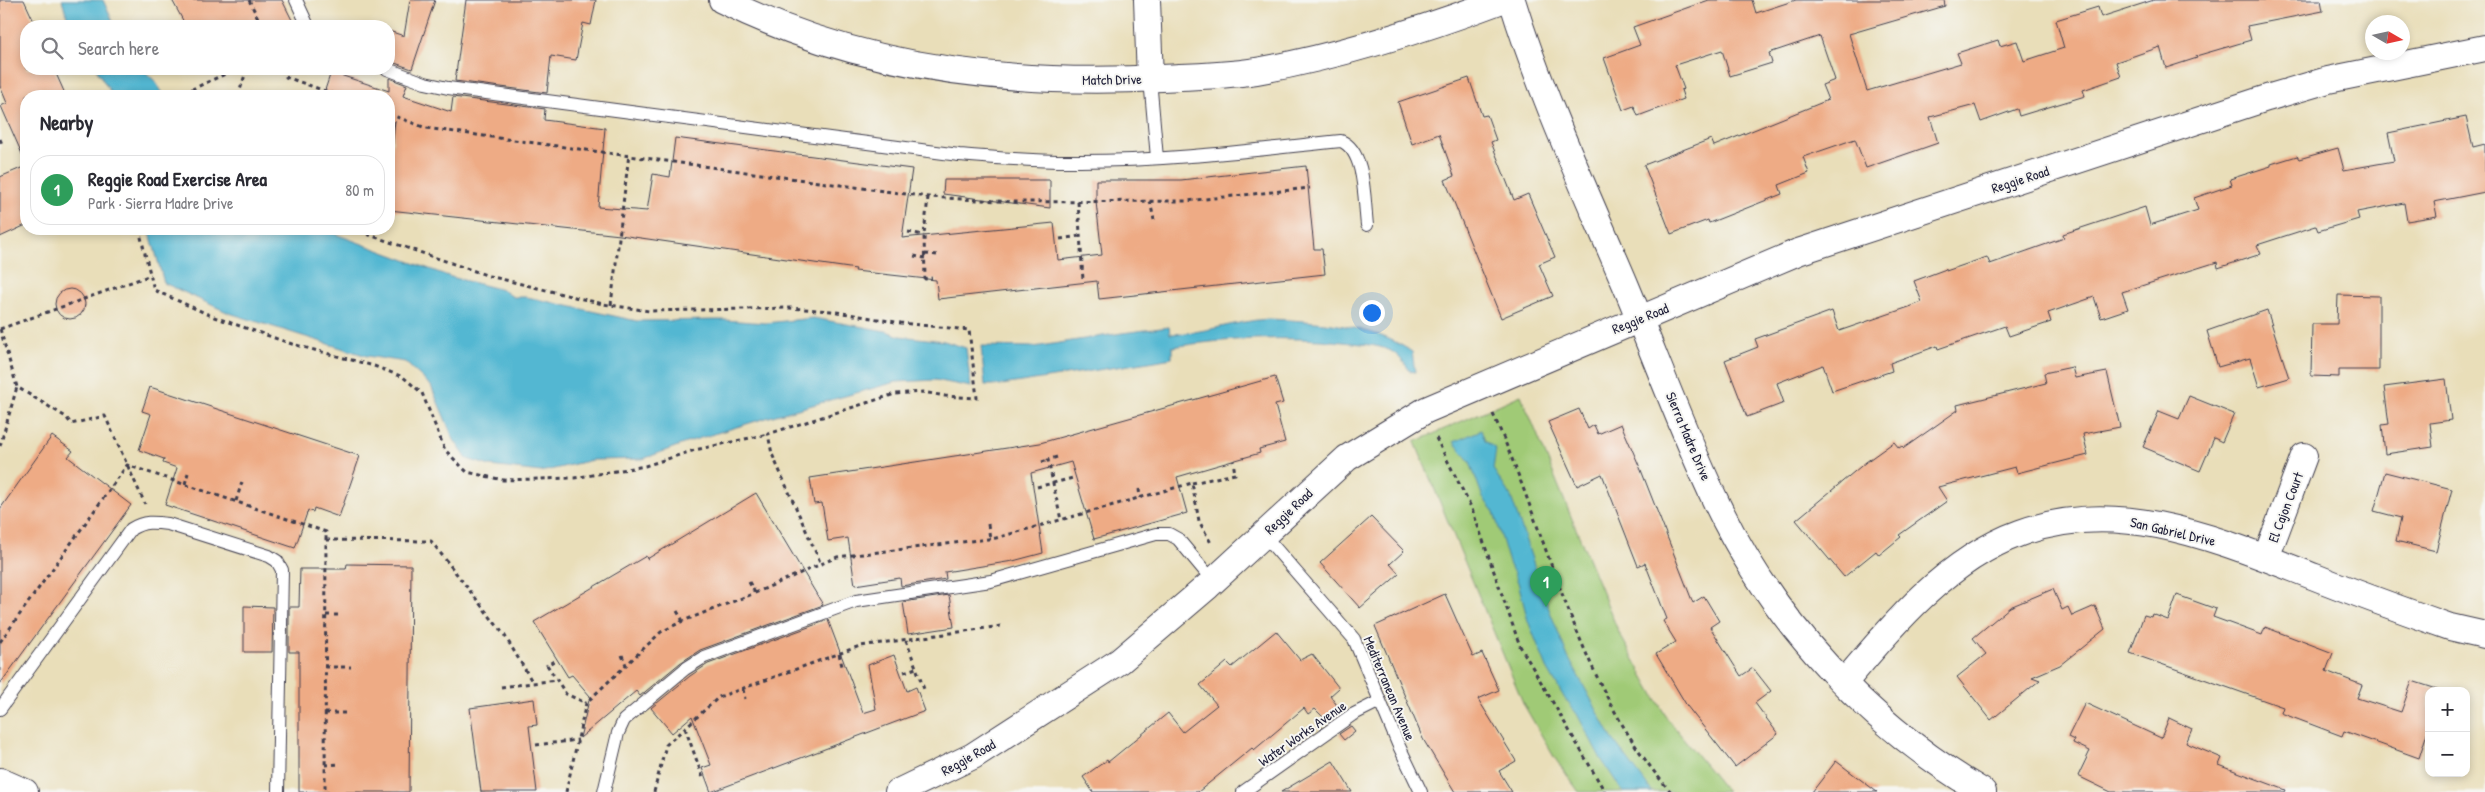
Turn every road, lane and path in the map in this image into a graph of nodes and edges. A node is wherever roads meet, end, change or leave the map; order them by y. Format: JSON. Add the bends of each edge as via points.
{"nodes":[{"id":1,"x":249,"y":0,"type":"edge"},
{"id":2,"x":296,"y":0,"type":"edge"},
{"id":3,"x":722,"y":0,"type":"edge"},
{"id":4,"x":1148,"y":0,"type":"edge"},
{"id":5,"x":1502,"y":0,"type":"edge"},
{"id":6,"x":1512,"y":0,"type":"edge"},
{"id":7,"x":259,"y":20,"type":"edge"},
{"id":8,"x":305,"y":20,"type":"edge"},
{"id":9,"x":2485,"y":48,"type":"edge"},
{"id":10,"x":395,"y":72,"type":"edge"},
{"id":11,"x":223,"y":75,"type":"edge"},
{"id":12,"x":245,"y":75,"type":"edge"},
{"id":13,"x":285,"y":75,"type":"edge"},
{"id":14,"x":1150,"y":79,"type":"junction"},
{"id":15,"x":191,"y":90,"type":"edge"},
{"id":16,"x":240,"y":90,"type":"edge"},
{"id":17,"x":322,"y":90,"type":"edge"},
{"id":18,"x":395,"y":116,"type":"edge"},
{"id":19,"x":0,"y":139,"type":"edge"},
{"id":20,"x":0,"y":145,"type":"edge"},
{"id":21,"x":629,"y":154,"type":"junction"},
{"id":22,"x":1157,"y":158,"type":"junction"},
{"id":23,"x":1310,"y":188,"type":"dead end"},
{"id":24,"x":928,"y":197,"type":"junction"},
{"id":25,"x":1150,"y":201,"type":"junction"},
{"id":26,"x":1078,"y":202,"type":"junction"},
{"id":27,"x":1154,"y":220,"type":"dead end"},
{"id":28,"x":1367,"y":225,"type":"dead end"},
{"id":29,"x":908,"y":232,"type":"dead end"},
{"id":30,"x":141,"y":235,"type":"edge"},
{"id":31,"x":369,"y":235,"type":"edge"},
{"id":32,"x":924,"y":235,"type":"junction"},
{"id":33,"x":1080,"y":236,"type":"junction"},
{"id":34,"x":1060,"y":239,"type":"dead end"},
{"id":35,"x":938,"y":255,"type":"dead end"},
{"id":36,"x":914,"y":256,"type":"dead end"},
{"id":37,"x":925,"y":256,"type":"junction"},
{"id":38,"x":151,"y":275,"type":"junction"},
{"id":39,"x":932,"y":278,"type":"dead end"},
{"id":40,"x":1083,"y":280,"type":"dead end"},
{"id":41,"x":611,"y":305,"type":"junction"},
{"id":42,"x":1640,"y":319,"type":"junction"},
{"id":43,"x":0,"y":329,"type":"edge"},
{"id":44,"x":17,"y":387,"type":"junction"},
{"id":45,"x":1493,"y":414,"type":"dead end"},
{"id":46,"x":768,"y":434,"type":"junction"},
{"id":47,"x":1436,"y":438,"type":"dead end"},
{"id":48,"x":0,"y":446,"type":"edge"},
{"id":49,"x":2304,"y":456,"type":"dead end"},
{"id":50,"x":1057,"y":457,"type":"dead end"},
{"id":51,"x":1048,"y":460,"type":"junction"},
{"id":52,"x":1233,"y":461,"type":"dead end"},
{"id":53,"x":1042,"y":462,"type":"dead end"},
{"id":54,"x":127,"y":465,"type":"junction"},
{"id":55,"x":188,"y":473,"type":"dead end"},
{"id":56,"x":1073,"y":478,"type":"dead end"},
{"id":57,"x":242,"y":482,"type":"dead end"},
{"id":58,"x":1192,"y":483,"type":"dead end"},
{"id":59,"x":185,"y":484,"type":"dead end"},
{"id":60,"x":1053,"y":484,"type":"junction"},
{"id":61,"x":1037,"y":487,"type":"dead end"},
{"id":62,"x":1139,"y":489,"type":"dead end"},
{"id":63,"x":1140,"y":498,"type":"dead end"},
{"id":64,"x":236,"y":501,"type":"dead end"},
{"id":65,"x":1061,"y":520,"type":"dead end"},
{"id":66,"x":153,"y":522,"type":"junction"},
{"id":67,"x":988,"y":524,"type":"dead end"},
{"id":68,"x":1263,"y":534,"type":"junction"},
{"id":69,"x":990,"y":539,"type":"dead end"},
{"id":70,"x":326,"y":540,"type":"dead end"},
{"id":71,"x":2266,"y":558,"type":"junction"},
{"id":72,"x":821,"y":564,"type":"dead end"},
{"id":73,"x":1213,"y":581,"type":"junction"},
{"id":74,"x":749,"y":582,"type":"dead end"},
{"id":75,"x":755,"y":593,"type":"dead end"},
{"id":76,"x":678,"y":611,"type":"dead end"},
{"id":77,"x":326,"y":615,"type":"dead end"},
{"id":78,"x":339,"y":615,"type":"dead end"},
{"id":79,"x":683,"y":621,"type":"dead end"},
{"id":80,"x":1001,"y":626,"type":"dead end"},
{"id":81,"x":2485,"y":635,"type":"edge"},
{"id":82,"x":906,"y":640,"type":"junction"},
{"id":83,"x":0,"y":642,"type":"edge"},
{"id":84,"x":839,"y":654,"type":"junction"},
{"id":85,"x":622,"y":655,"type":"dead end"},
{"id":86,"x":554,"y":660,"type":"dead end"},
{"id":87,"x":626,"y":665,"type":"dead end"},
{"id":88,"x":842,"y":666,"type":"dead end"},
{"id":89,"x":326,"y":667,"type":"dead end"},
{"id":90,"x":351,"y":667,"type":"dead end"},
{"id":91,"x":916,"y":668,"type":"junction"},
{"id":92,"x":904,"y":672,"type":"dead end"},
{"id":93,"x":557,"y":680,"type":"junction"},
{"id":94,"x":533,"y":683,"type":"junction"},
{"id":95,"x":1844,"y":683,"type":"junction"},
{"id":96,"x":500,"y":687,"type":"dead end"},
{"id":97,"x":743,"y":688,"type":"junction"},
{"id":98,"x":925,"y":692,"type":"dead end"},
{"id":99,"x":745,"y":699,"type":"dead end"},
{"id":100,"x":1380,"y":701,"type":"junction"},
{"id":101,"x":586,"y":703,"type":"dead end"},
{"id":102,"x":0,"y":709,"type":"edge"},
{"id":103,"x":349,"y":712,"type":"dead end"},
{"id":104,"x":325,"y":713,"type":"dead end"},
{"id":105,"x":685,"y":728,"type":"junction"},
{"id":106,"x":578,"y":740,"type":"dead end"},
{"id":107,"x":536,"y":745,"type":"dead end"},
{"id":108,"x":340,"y":764,"type":"dead end"},
{"id":109,"x":325,"y":765,"type":"dead end"},
{"id":110,"x":703,"y":778,"type":"dead end"},
{"id":111,"x":0,"y":781,"type":"edge"},
{"id":112,"x":25,"y":792,"type":"edge"},
{"id":113,"x":278,"y":792,"type":"edge"},
{"id":114,"x":604,"y":792,"type":"edge"},
{"id":115,"x":654,"y":792,"type":"edge"},
{"id":116,"x":898,"y":792,"type":"edge"},
{"id":117,"x":1243,"y":792,"type":"edge"},
{"id":118,"x":1421,"y":792,"type":"edge"},
{"id":119,"x":1605,"y":792,"type":"edge"},
{"id":120,"x":1671,"y":792,"type":"edge"},
{"id":121,"x":1983,"y":792,"type":"edge"}],
"edges":[{"from":1,"to":7,"type":"path"},
{"from":2,"to":8,"type":"lane"},
{"from":3,"to":14,"type":"street","name":"Match Drive","via":[[787,29],[890,58],[943,68],[1059,79]]},
{"from":4,"to":14,"type":"street"},
{"from":5,"to":14,"type":"street","name":"Match Drive","via":[[1312,59],[1260,70]]},
{"from":6,"to":42,"type":"street","name":"Sierra Madre Drive","via":[[1550,104]]},
{"from":9,"to":42,"type":"street","name":"Reggie Road","via":[[2328,80],[2267,98],[1798,252]]},
{"from":10,"to":22,"type":"lane","via":[[448,88],[959,155],[1081,162]]},
{"from":11,"to":15,"type":"path"},
{"from":12,"to":16,"type":"path"},
{"from":13,"to":17,"type":"path"},
{"from":14,"to":22,"type":"lane"},
{"from":18,"to":21,"type":"path","via":[[426,128]]},
{"from":19,"to":20,"type":"path"},
{"from":21,"to":24,"type":"path"},
{"from":21,"to":41,"type":"path"},
{"from":22,"to":28,"type":"lane","via":[[1341,142],[1349,144],[1362,176]]},
{"from":23,"to":25,"type":"path","via":[[1186,201]]},
{"from":24,"to":26,"type":"path"},
{"from":24,"to":32,"type":"path"},
{"from":25,"to":26,"type":"path"},
{"from":25,"to":27,"type":"path"},
{"from":26,"to":33,"type":"path"},
{"from":29,"to":32,"type":"path"},
{"from":30,"to":38,"type":"path"},
{"from":31,"to":41,"type":"path","via":[[488,276]]},
{"from":32,"to":37,"type":"path"},
{"from":33,"to":34,"type":"path"},
{"from":33,"to":40,"type":"path"},
{"from":35,"to":37,"type":"path"},
{"from":36,"to":37,"type":"path"},
{"from":37,"to":39,"type":"path","via":[[925,279]]},
{"from":38,"to":43,"type":"path"},
{"from":38,"to":46,"type":"path","via":[[154,290],[214,318],[403,377],[422,393],[445,450],[467,472],[503,480],[574,478],[645,466],[695,450]]},
{"from":41,"to":46,"type":"path","via":[[649,310],[790,308],[969,330],[977,398],[923,392],[895,394]]},
{"from":42,"to":68,"type":"street","name":"Reggie Road","via":[[1467,391],[1384,433],[1347,458]]},
{"from":42,"to":95,"type":"street","name":"Sierra Madre Drive","via":[[1718,505],[1743,551],[1786,618]]},
{"from":43,"to":44,"type":"path"},
{"from":44,"to":48,"type":"path"},
{"from":44,"to":54,"type":"path","via":[[66,417],[71,424],[105,416]]},
{"from":45,"to":120,"type":"path","via":[[1600,686],[1654,773]]},
{"from":46,"to":72,"type":"path","via":[[772,454]]},
{"from":47,"to":119,"type":"path","via":[[1472,509],[1520,646]]},
{"from":49,"to":71,"type":"street","name":"El Cajon Court"},
{"from":50,"to":51,"type":"path"},
{"from":51,"to":53,"type":"path"},
{"from":51,"to":60,"type":"path"},
{"from":52,"to":58,"type":"path","via":[[1235,474]]},
{"from":54,"to":66,"type":"path"},
{"from":54,"to":83,"type":"path"},
{"from":55,"to":59,"type":"path"},
{"from":56,"to":60,"type":"path"},
{"from":57,"to":64,"type":"path"},
{"from":60,"to":61,"type":"path"},
{"from":60,"to":65,"type":"path"},
{"from":62,"to":63,"type":"path"},
{"from":66,"to":102,"type":"lane","via":[[131,529]]},
{"from":66,"to":113,"type":"lane","via":[[269,556],[282,570]]},
{"from":67,"to":69,"type":"path"},
{"from":68,"to":73,"type":"street","name":"Reggie Road"},
{"from":68,"to":100,"type":"lane","name":"Mediterranean Avenue","via":[[1354,639]]},
{"from":70,"to":94,"type":"path","via":[[431,541],[505,636]]},
{"from":71,"to":81,"type":"street","name":"San Gabriel Drive","via":[[2450,627]]},
{"from":71,"to":95,"type":"street","name":"San Gabriel Drive","via":[[2186,531],[2140,520],[2098,519],[2060,523],[2020,533],[1988,548],[1922,598],[1876,644]]},
{"from":73,"to":114,"type":"lane","via":[[1178,539],[1169,534],[1156,534],[991,581],[856,601],[825,610],[704,657],[685,669],[624,720]]},
{"from":73,"to":116,"type":"street","name":"Reggie Road","via":[[1120,661],[973,756]]},
{"from":74,"to":75,"type":"path"},
{"from":76,"to":79,"type":"path"},
{"from":77,"to":78,"type":"path"},
{"from":80,"to":82,"type":"path"},
{"from":82,"to":84,"type":"path","via":[[860,646]]},
{"from":82,"to":91,"type":"path"},
{"from":84,"to":88,"type":"path"},
{"from":84,"to":97,"type":"path"},
{"from":85,"to":87,"type":"path"},
{"from":86,"to":93,"type":"path","via":[[547,665]]},
{"from":89,"to":90,"type":"path"},
{"from":91,"to":92,"type":"path"},
{"from":91,"to":98,"type":"path"},
{"from":93,"to":94,"type":"path"},
{"from":93,"to":101,"type":"path","via":[[566,694]]},
{"from":94,"to":96,"type":"path"},
{"from":95,"to":121,"type":"street","name":"Sierra Madre Drive","via":[[1917,748]]},
{"from":97,"to":99,"type":"path"},
{"from":97,"to":105,"type":"path","via":[[719,697]]},
{"from":100,"to":117,"type":"lane","name":"Water Works Avenue","via":[[1352,715]]},
{"from":100,"to":118,"type":"lane","name":"Mediterranean Avenue"},
{"from":103,"to":104,"type":"path"},
{"from":105,"to":110,"type":"path"},
{"from":105,"to":115,"type":"path","via":[[666,744]]},
{"from":106,"to":107,"type":"path"},
{"from":108,"to":109,"type":"path"},
{"from":111,"to":112,"type":"street"}]}
